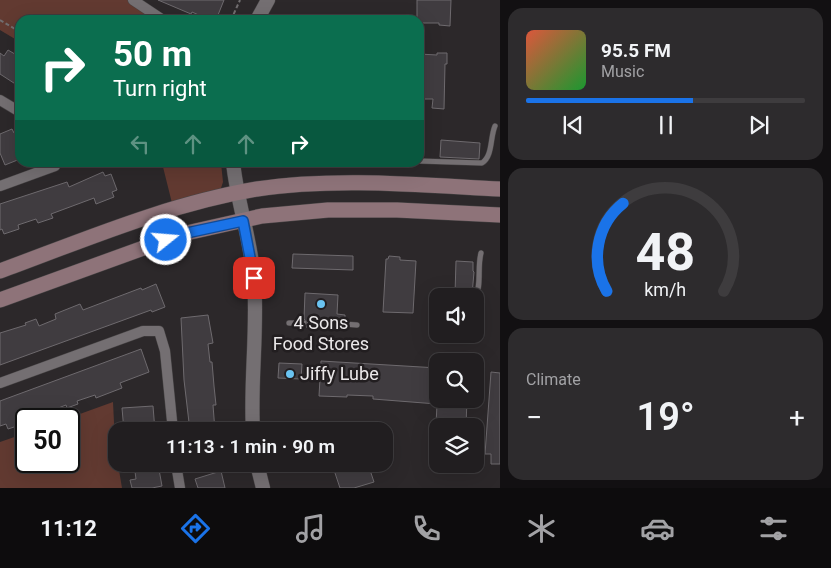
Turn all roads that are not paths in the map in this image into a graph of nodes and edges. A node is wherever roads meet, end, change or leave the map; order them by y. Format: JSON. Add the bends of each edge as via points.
{"nodes":[{"id":1,"x":133,"y":0,"type":"edge"},
{"id":2,"x":268,"y":0,"type":"edge"},
{"id":3,"x":156,"y":15,"type":"edge"},
{"id":4,"x":260,"y":15,"type":"edge"},
{"id":5,"x":0,"y":100,"type":"edge"},
{"id":6,"x":15,"y":109,"type":"edge"},
{"id":7,"x":495,"y":126,"type":"dead end"},
{"id":8,"x":424,"y":161,"type":"edge"},
{"id":9,"x":52,"y":167,"type":"edge"},
{"id":10,"x":234,"y":167,"type":"edge"},
{"id":11,"x":0,"y":186,"type":"edge"},
{"id":12,"x":500,"y":189,"type":"edge"},
{"id":13,"x":237,"y":194,"type":"junction"},
{"id":14,"x":500,"y":215,"type":"edge"},
{"id":15,"x":243,"y":221,"type":"junction"},
{"id":16,"x":481,"y":253,"type":"dead end"},
{"id":17,"x":0,"y":271,"type":"edge"},
{"id":18,"x":478,"y":288,"type":"edge"},
{"id":19,"x":0,"y":300,"type":"edge"},
{"id":20,"x":288,"y":323,"type":"dead end"},
{"id":21,"x":304,"y":323,"type":"dead end"},
{"id":22,"x":344,"y":324,"type":"dead end"},
{"id":23,"x":357,"y":325,"type":"dead end"},
{"id":24,"x":0,"y":383,"type":"edge"},
{"id":25,"x":171,"y":422,"type":"edge"},
{"id":26,"x":252,"y":422,"type":"edge"},
{"id":27,"x":177,"y":472,"type":"edge"},
{"id":28,"x":259,"y":472,"type":"edge"},
{"id":29,"x":180,"y":488,"type":"edge"},
{"id":30,"x":263,"y":488,"type":"edge"}],
"edges":[{"from":1,"to":3,"type":"street"},
{"from":2,"to":4,"type":"street"},
{"from":5,"to":6,"type":"street"},
{"from":7,"to":8,"type":"lane","via":[[489,152],[482,163]]},
{"from":9,"to":11,"type":"street"},
{"from":10,"to":13,"type":"street"},
{"from":12,"to":13,"type":"main road","via":[[396,183],[332,184],[257,189]]},
{"from":13,"to":15,"type":"street"},
{"from":13,"to":17,"type":"main road","via":[[139,220]]},
{"from":14,"to":15,"type":"main road","via":[[328,210],[262,216]]},
{"from":15,"to":19,"type":"main road","via":[[182,234]]},
{"from":15,"to":26,"type":"street","via":[[254,278]]},
{"from":16,"to":18,"type":"lane"},
{"from":20,"to":21,"type":"lane"},
{"from":22,"to":23,"type":"lane"},
{"from":24,"to":25,"type":"street","via":[[143,330],[159,330],[165,352]]},
{"from":27,"to":29,"type":"street"},
{"from":28,"to":30,"type":"street"}]}
